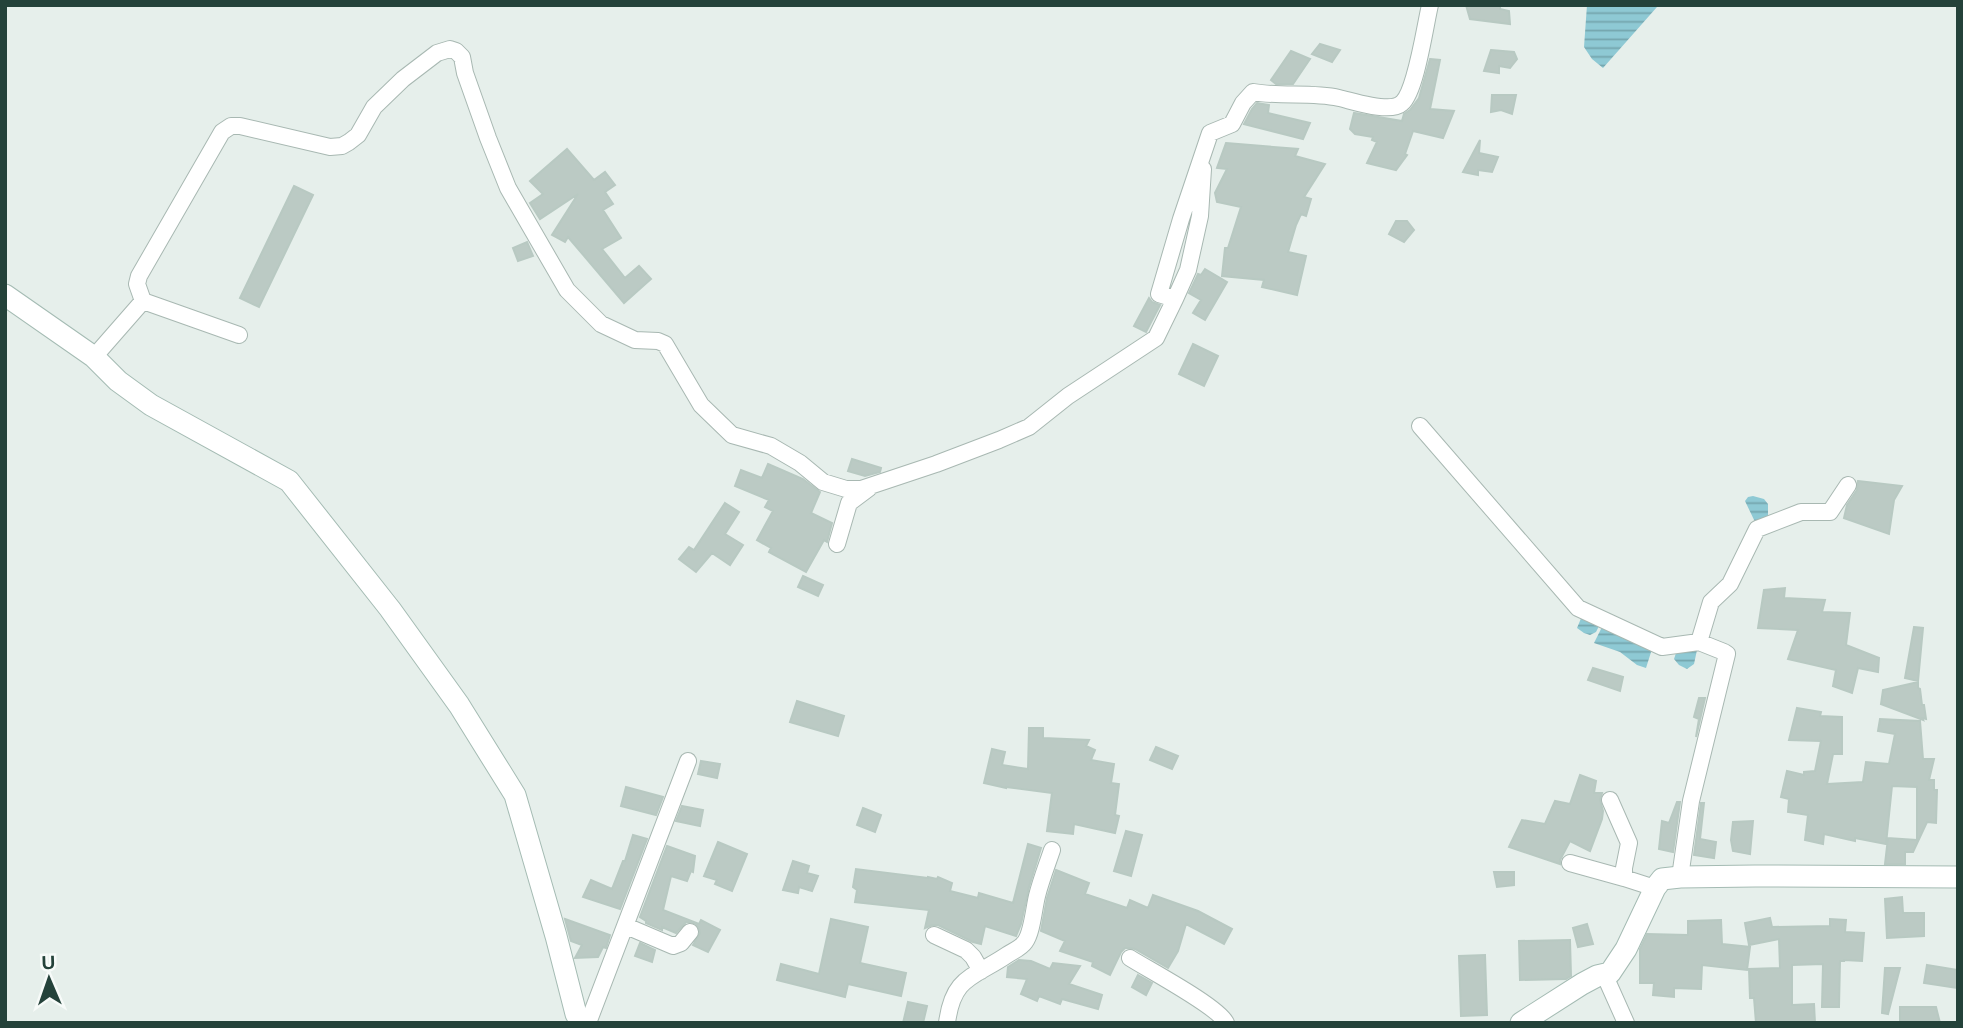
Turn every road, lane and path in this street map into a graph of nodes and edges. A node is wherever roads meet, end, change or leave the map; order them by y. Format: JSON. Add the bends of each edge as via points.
{"nodes":[{"id":1,"x":1430,"y":5,"type":"edge"},
{"id":2,"x":5,"y":295,"type":"edge"},
{"id":3,"x":143,"y":301,"type":"junction"},
{"id":4,"x":239,"y":335,"type":"dead end"},
{"id":5,"x":94,"y":357,"type":"junction"},
{"id":6,"x":1420,"y":426,"type":"dead end"},
{"id":7,"x":874,"y":485,"type":"junction"},
{"id":8,"x":1848,"y":485,"type":"dead end"},
{"id":9,"x":837,"y":544,"type":"dead end"},
{"id":10,"x":1699,"y":642,"type":"junction"},
{"id":11,"x":688,"y":761,"type":"dead end"},
{"id":12,"x":1609,"y":800,"type":"dead end"},
{"id":13,"x":1052,"y":850,"type":"dead end"},
{"id":14,"x":1570,"y":863,"type":"dead end"},
{"id":15,"x":1679,"y":877,"type":"junction"},
{"id":16,"x":1958,"y":877,"type":"edge"},
{"id":17,"x":1624,"y":878,"type":"junction"},
{"id":18,"x":1655,"y":888,"type":"junction"},
{"id":19,"x":626,"y":926,"type":"junction"},
{"id":20,"x":690,"y":932,"type":"dead end"},
{"id":21,"x":934,"y":934,"type":"dead end"},
{"id":22,"x":1130,"y":958,"type":"dead end"},
{"id":23,"x":981,"y":971,"type":"junction"},
{"id":24,"x":1605,"y":976,"type":"junction"},
{"id":25,"x":582,"y":1023,"type":"edge"},
{"id":26,"x":588,"y":1023,"type":"edge"},
{"id":27,"x":947,"y":1023,"type":"edge"},
{"id":28,"x":1226,"y":1023,"type":"edge"},
{"id":29,"x":1521,"y":1023,"type":"edge"},
{"id":30,"x":1626,"y":1023,"type":"edge"}],
"edges":[{"from":1,"to":7,"type":"street","via":[[1411,89],[1399,106],[1253,92],[1232,124],[1210,133],[1159,294],[1175,299],[1156,338],[1028,427]]},
{"from":2,"to":5,"type":"street"},
{"from":3,"to":4,"type":"street"},
{"from":3,"to":5,"type":"street"},
{"from":3,"to":7,"type":"street","via":[[139,276],[222,132],[240,126],[342,146],[358,135],[374,107],[403,79],[437,53],[450,49],[462,57],[508,188],[567,290],[601,324],[635,341],[665,344],[701,404],[732,435],[771,446],[823,482],[846,489]]},
{"from":5,"to":25,"type":"street","via":[[151,405],[289,481],[390,609],[459,705],[515,795]]},
{"from":6,"to":10,"type":"street","via":[[1578,608],[1662,647]]},
{"from":7,"to":9,"type":"street","via":[[849,503]]},
{"from":8,"to":10,"type":"street","via":[[1830,512],[1801,512],[1757,529],[1730,584],[1711,602]]},
{"from":10,"to":15,"type":"street","via":[[1727,657],[1691,801]]},
{"from":11,"to":19,"type":"street"},
{"from":12,"to":17,"type":"street","via":[[1629,843]]},
{"from":13,"to":23,"type":"street","via":[[1024,944]]},
{"from":14,"to":17,"type":"street"},
{"from":15,"to":16,"type":"street"},
{"from":15,"to":18,"type":"street","via":[[1662,878]]},
{"from":17,"to":18,"type":"street"},
{"from":18,"to":24,"type":"street","via":[[1616,967]]},
{"from":19,"to":20,"type":"street","via":[[673,946]]},
{"from":19,"to":26,"type":"street"},
{"from":21,"to":23,"type":"street","via":[[966,950]]},
{"from":22,"to":28,"type":"street","via":[[1209,1007]]},
{"from":23,"to":27,"type":"street","via":[[961,984],[950,1002]]},
{"from":24,"to":29,"type":"street","via":[[1582,984]]},
{"from":24,"to":30,"type":"street"}]}
